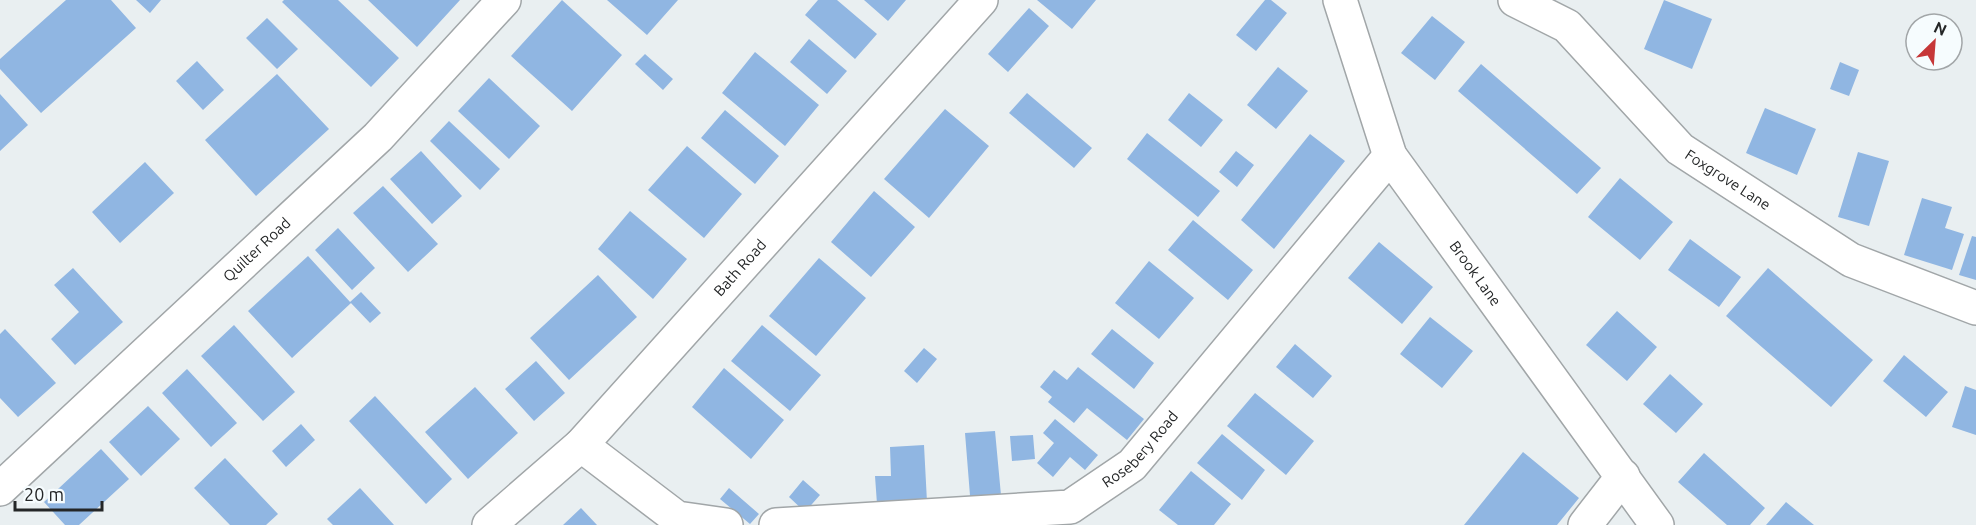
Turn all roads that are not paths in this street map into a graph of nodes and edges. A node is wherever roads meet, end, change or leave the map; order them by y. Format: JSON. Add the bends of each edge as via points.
{"nodes":[{"id":1,"x":504,"y":0,"type":"edge"},
{"id":2,"x":981,"y":0,"type":"edge"},
{"id":3,"x":1340,"y":0,"type":"edge"},
{"id":4,"x":1515,"y":0,"type":"edge"},
{"id":5,"x":1572,"y":13,"type":"edge"},
{"id":6,"x":1390,"y":156,"type":"junction"},
{"id":7,"x":1976,"y":308,"type":"edge"},
{"id":8,"x":581,"y":445,"type":"junction"},
{"id":9,"x":1623,"y":476,"type":"junction"},
{"id":10,"x":0,"y":489,"type":"edge"},
{"id":11,"x":489,"y":525,"type":"edge"},
{"id":12,"x":726,"y":525,"type":"edge"},
{"id":13,"x":776,"y":525,"type":"edge"},
{"id":14,"x":1586,"y":525,"type":"edge"},
{"id":15,"x":1657,"y":525,"type":"edge"}],
"edges":[{"from":1,"to":10,"type":"street","name":"Quilter Road","via":[[378,137]]},
{"from":2,"to":8,"type":"street","name":"Bath Road"},
{"from":3,"to":6,"type":"street","name":"Brook Lane"},
{"from":4,"to":5,"type":"street","name":"Foxgrove Lane"},
{"from":5,"to":7,"type":"street","name":"Foxgrove Lane","via":[[1680,149],[1851,260]]},
{"from":6,"to":9,"type":"street","name":"Brook Lane"},
{"from":6,"to":13,"type":"street","name":"Rosebery Road","via":[[1132,465],[1070,507]]},
{"from":8,"to":11,"type":"street","name":"Bath Road"},
{"from":8,"to":12,"type":"street","via":[[678,518]]},
{"from":9,"to":14,"type":"street"},
{"from":9,"to":15,"type":"street","name":"Brook Lane"}]}
